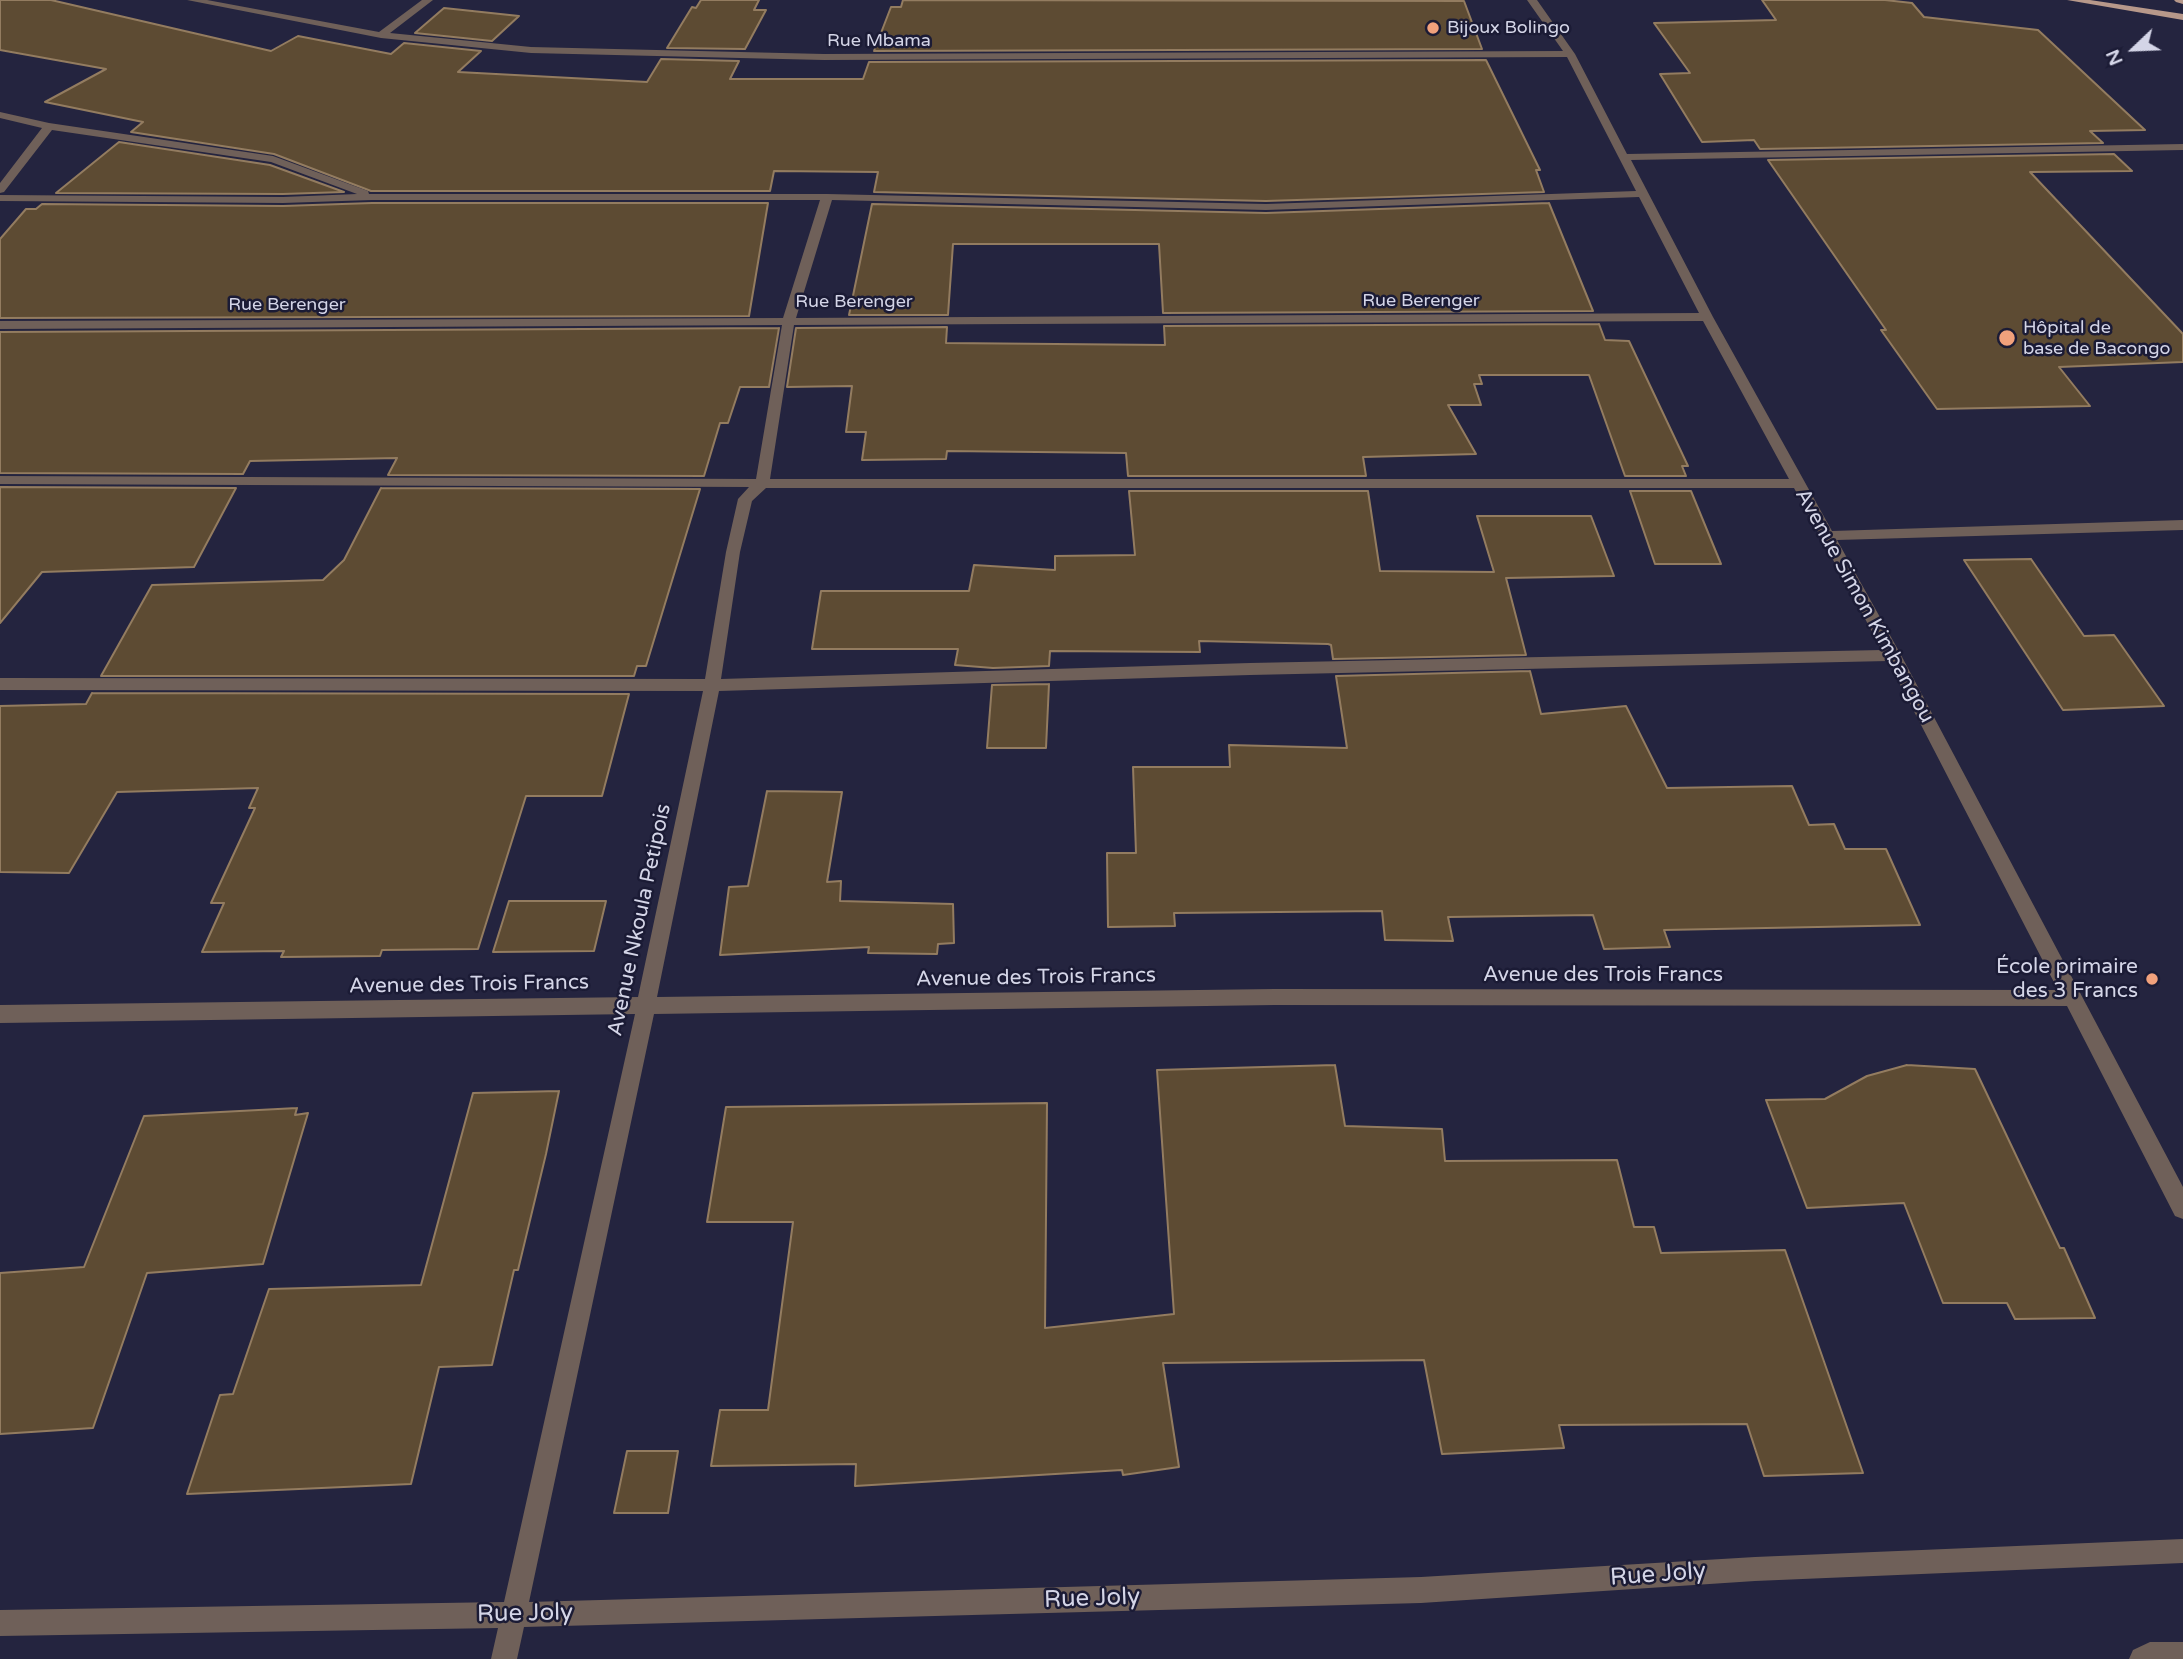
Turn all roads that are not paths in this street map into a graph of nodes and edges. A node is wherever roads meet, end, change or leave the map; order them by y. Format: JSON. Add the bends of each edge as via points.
{"nodes":[{"id":1,"x":428,"y":0,"type":"edge"},
{"id":2,"x":2072,"y":0,"type":"edge"},
{"id":3,"x":199,"y":1,"type":"edge"},
{"id":4,"x":1536,"y":3,"type":"edge"},
{"id":5,"x":2183,"y":17,"type":"edge"},
{"id":6,"x":381,"y":35,"type":"junction"},
{"id":7,"x":1570,"y":54,"type":"junction"},
{"id":8,"x":0,"y":115,"type":"edge"},
{"id":9,"x":49,"y":126,"type":"junction"},
{"id":10,"x":2183,"y":147,"type":"edge"},
{"id":11,"x":1622,"y":157,"type":"junction"},
{"id":12,"x":0,"y":190,"type":"edge"},
{"id":13,"x":1642,"y":194,"type":"junction"},
{"id":14,"x":372,"y":197,"type":"junction"},
{"id":15,"x":827,"y":197,"type":"junction"},
{"id":16,"x":0,"y":198,"type":"edge"},
{"id":17,"x":1707,"y":317,"type":"junction"},
{"id":18,"x":789,"y":319,"type":"junction"},
{"id":19,"x":0,"y":325,"type":"edge"},
{"id":20,"x":0,"y":480,"type":"edge"},
{"id":21,"x":762,"y":483,"type":"junction"},
{"id":22,"x":1796,"y":483,"type":"junction"},
{"id":23,"x":2183,"y":525,"type":"edge"},
{"id":24,"x":1826,"y":536,"type":"junction"},
{"id":25,"x":1892,"y":655,"type":"junction"},
{"id":26,"x":0,"y":684,"type":"edge"},
{"id":27,"x":712,"y":685,"type":"junction"},
{"id":28,"x":2072,"y":998,"type":"junction"},
{"id":29,"x":646,"y":1006,"type":"junction"},
{"id":30,"x":0,"y":1014,"type":"edge"},
{"id":31,"x":2183,"y":1209,"type":"edge"},
{"id":32,"x":2183,"y":1551,"type":"edge"},
{"id":33,"x":514,"y":1615,"type":"junction"},
{"id":34,"x":0,"y":1623,"type":"edge"},
{"id":35,"x":2183,"y":1655,"type":"edge"},
{"id":36,"x":505,"y":1659,"type":"edge"},
{"id":37,"x":2142,"y":1659,"type":"edge"}],
"edges":[{"from":1,"to":6,"type":"street"},
{"from":2,"to":5,"type":"main road"},
{"from":3,"to":6,"type":"street","name":"Rue Mbama"},
{"from":4,"to":7,"type":"street","name":"Avenue Simon Kimbangou"},
{"from":6,"to":7,"type":"street","name":"Rue Mbama","via":[[531,50],[824,57]]},
{"from":7,"to":11,"type":"street","name":"Avenue Simon Kimbangou"},
{"from":8,"to":9,"type":"street"},
{"from":9,"to":12,"type":"street"},
{"from":9,"to":14,"type":"street","via":[[273,159]]},
{"from":10,"to":11,"type":"street"},
{"from":11,"to":13,"type":"street","name":"Avenue Simon Kimbangou"},
{"from":13,"to":15,"type":"street","via":[[1266,207]]},
{"from":13,"to":17,"type":"street","name":"Avenue Simon Kimbangou"},
{"from":14,"to":15,"type":"street"},
{"from":14,"to":16,"type":"street"},
{"from":15,"to":18,"type":"street","name":"Avenue Nkoula Petipois"},
{"from":17,"to":18,"type":"street","name":"Rue Berenger"},
{"from":17,"to":22,"type":"street","name":"Avenue Simon Kimbangou"},
{"from":18,"to":19,"type":"street","name":"Rue Berenger"},
{"from":18,"to":21,"type":"street","name":"Avenue Nkoula Petipois"},
{"from":20,"to":21,"type":"street"},
{"from":21,"to":22,"type":"street"},
{"from":21,"to":27,"type":"street","name":"Avenue Nkoula Petipois","via":[[745,499]]},
{"from":22,"to":24,"type":"street","name":"Avenue Simon Kimbangou"},
{"from":23,"to":24,"type":"street"},
{"from":24,"to":25,"type":"street","name":"Avenue Simon Kimbangou"},
{"from":25,"to":27,"type":"street"},
{"from":25,"to":28,"type":"street","name":"Avenue Simon Kimbangou"},
{"from":26,"to":27,"type":"street"},
{"from":27,"to":29,"type":"street","name":"Avenue Nkoula Petipois"},
{"from":28,"to":29,"type":"street","name":"Avenue des Trois Francs","via":[[1275,997]]},
{"from":28,"to":31,"type":"street","name":"Avenue Simon Kimbangou"},
{"from":29,"to":30,"type":"street","name":"Avenue des Trois Francs"},
{"from":29,"to":33,"type":"street","name":"Avenue Nkoula Petipois"},
{"from":32,"to":33,"type":"street","name":"Rue Joly","via":[[1755,1569],[1422,1590]]},
{"from":33,"to":34,"type":"street","name":"Rue Joly"},
{"from":33,"to":36,"type":"street","name":"Avenue Nkoula Petipois"},
{"from":35,"to":37,"type":"street"}]}
